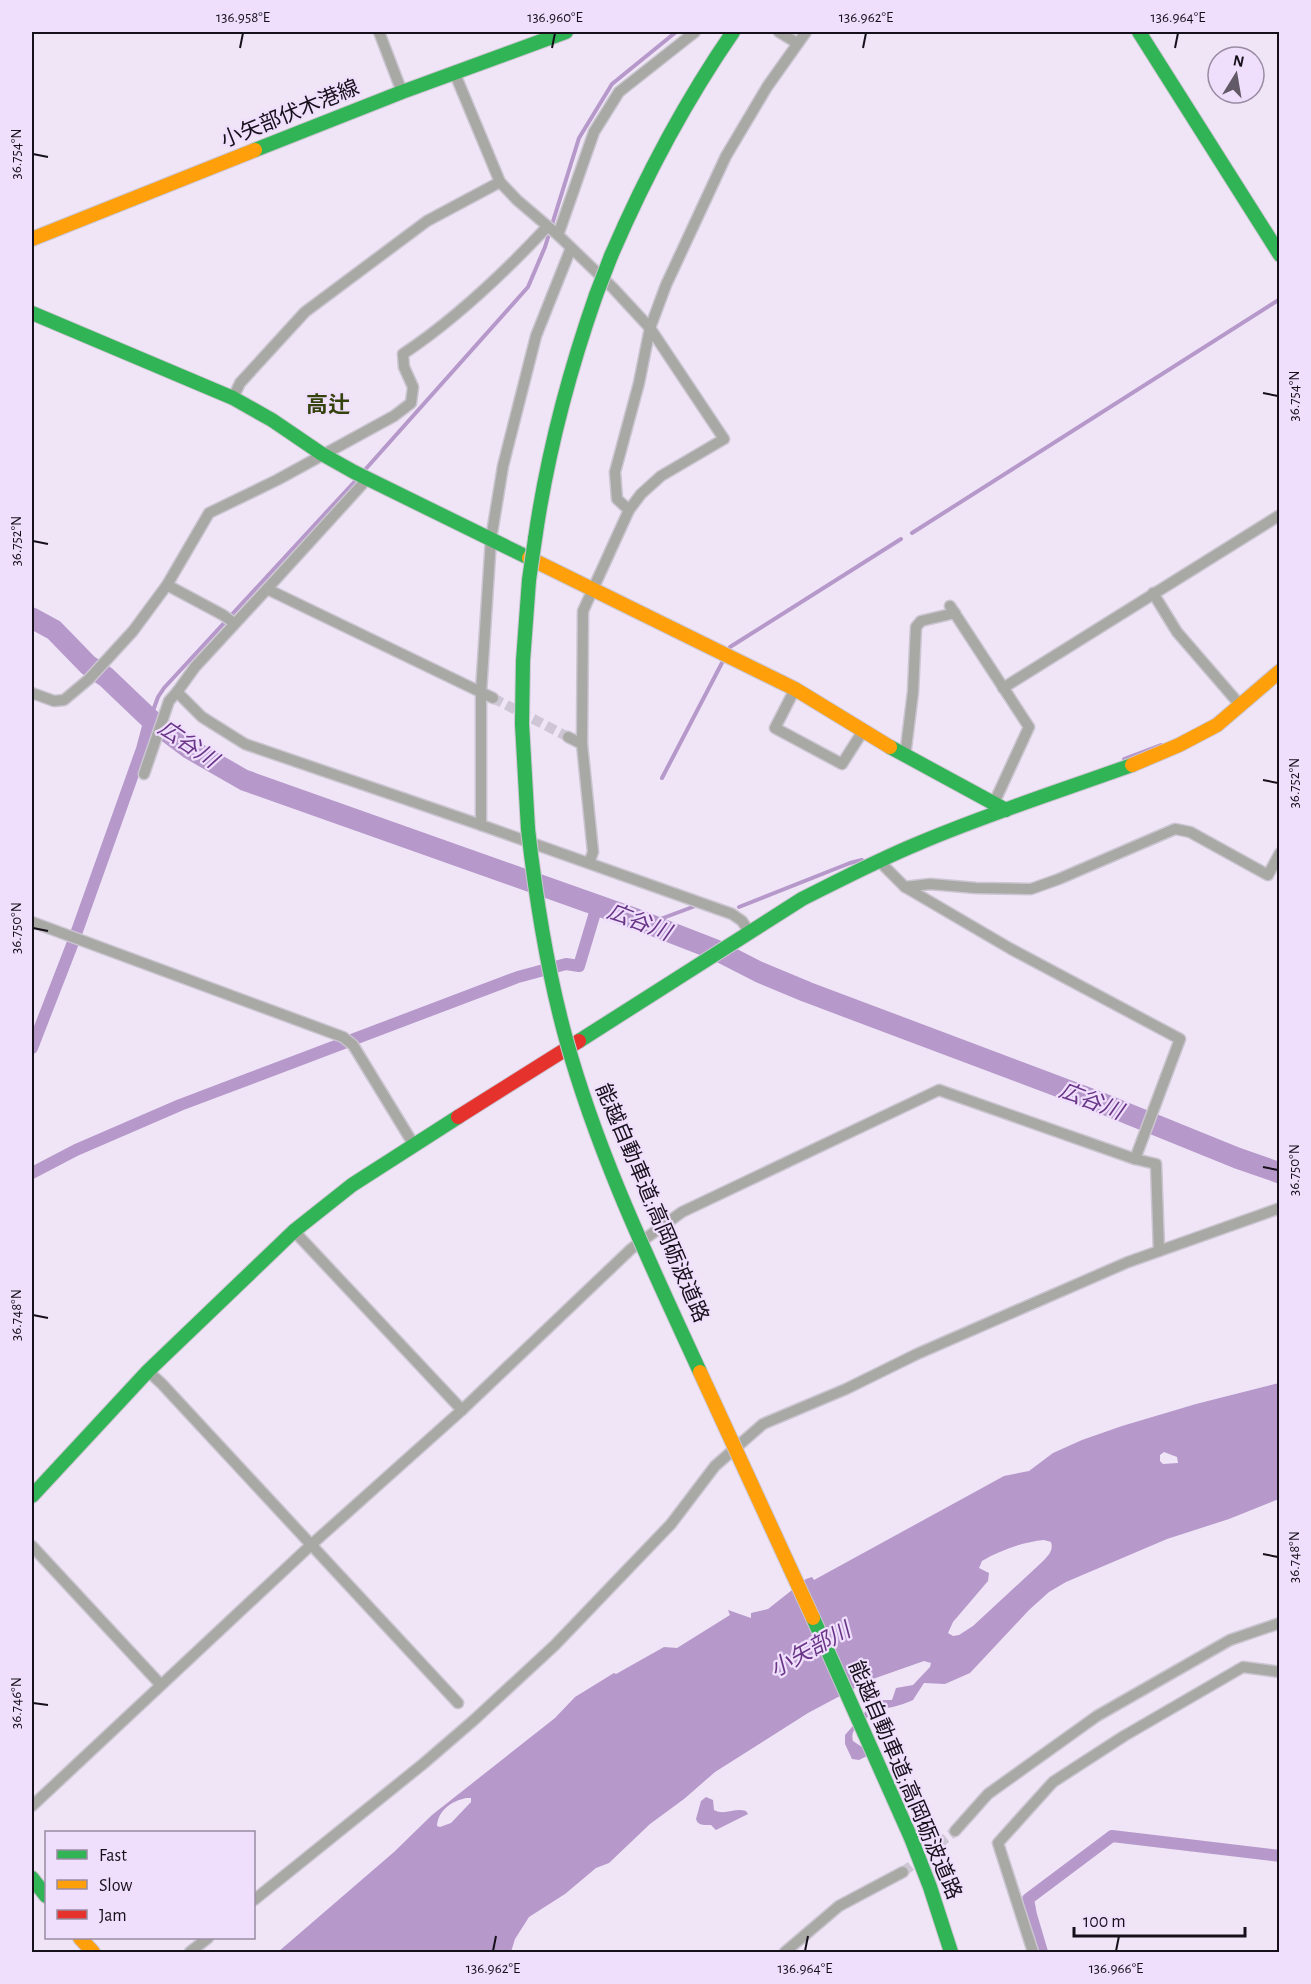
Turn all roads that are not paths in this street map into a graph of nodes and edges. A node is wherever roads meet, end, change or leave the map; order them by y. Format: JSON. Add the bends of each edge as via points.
{"nodes":[{"id":1,"x":379,"y":32,"type":"edge"},
{"id":2,"x":566,"y":32,"type":"edge"},
{"id":3,"x":695,"y":32,"type":"edge"},
{"id":4,"x":733,"y":32,"type":"edge"},
{"id":5,"x":780,"y":32,"type":"edge"},
{"id":6,"x":806,"y":32,"type":"edge"},
{"id":7,"x":1139,"y":32,"type":"edge"},
{"id":8,"x":797,"y":43,"type":"junction"},
{"id":9,"x":455,"y":74,"type":"junction"},
{"id":10,"x":402,"y":92,"type":"junction"},
{"id":11,"x":500,"y":182,"type":"junction"},
{"id":12,"x":553,"y":231,"type":"junction"},
{"id":13,"x":32,"y":239,"type":"edge"},
{"id":14,"x":571,"y":248,"type":"junction"},
{"id":15,"x":1280,"y":255,"type":"edge"},
{"id":16,"x":32,"y":313,"type":"edge"},
{"id":17,"x":651,"y":328,"type":"junction"},
{"id":18,"x":233,"y":398,"type":"junction"},
{"id":19,"x":322,"y":454,"type":"junction"},
{"id":20,"x":368,"y":478,"type":"junction"},
{"id":21,"x":629,"y":510,"type":"junction"},
{"id":22,"x":1280,"y":514,"type":"edge"},
{"id":23,"x":491,"y":539,"type":"junction"},
{"id":24,"x":167,"y":585,"type":"junction"},
{"id":25,"x":593,"y":588,"type":"junction"},
{"id":26,"x":267,"y":589,"type":"junction"},
{"id":27,"x":1153,"y":593,"type":"junction"},
{"id":28,"x":234,"y":623,"type":"junction"},
{"id":29,"x":1280,"y":671,"type":"edge"},
{"id":30,"x":1003,"y":688,"type":"junction"},
{"id":31,"x":795,"y":689,"type":"junction"},
{"id":32,"x":177,"y":692,"type":"junction"},
{"id":33,"x":481,"y":692,"type":"junction"},
{"id":34,"x":32,"y":693,"type":"edge"},
{"id":35,"x":493,"y":698,"type":"tunnel mouth"},
{"id":36,"x":1237,"y":701,"type":"junction"},
{"id":37,"x":862,"y":731,"type":"junction"},
{"id":38,"x":568,"y":737,"type":"tunnel mouth"},
{"id":39,"x":582,"y":744,"type":"junction"},
{"id":40,"x":905,"y":756,"type":"junction"},
{"id":41,"x":144,"y":774,"type":"dead end"},
{"id":42,"x":1000,"y":807,"type":"junction"},
{"id":43,"x":481,"y":825,"type":"junction"},
{"id":44,"x":1280,"y":853,"type":"edge"},
{"id":45,"x":882,"y":861,"type":"junction"},
{"id":46,"x":589,"y":863,"type":"junction"},
{"id":47,"x":905,"y":887,"type":"junction"},
{"id":48,"x":32,"y":922,"type":"edge"},
{"id":49,"x":745,"y":936,"type":"junction"},
{"id":50,"x":414,"y":1146,"type":"junction"},
{"id":51,"x":1135,"y":1160,"type":"junction"},
{"id":52,"x":1280,"y":1208,"type":"edge"},
{"id":53,"x":294,"y":1231,"type":"junction"},
{"id":54,"x":1159,"y":1251,"type":"junction"},
{"id":55,"x":148,"y":1371,"type":"junction"},
{"id":56,"x":462,"y":1410,"type":"junction"},
{"id":57,"x":32,"y":1496,"type":"edge"},
{"id":58,"x":311,"y":1545,"type":"junction"},
{"id":59,"x":32,"y":1546,"type":"edge"},
{"id":60,"x":1280,"y":1623,"type":"edge"},
{"id":61,"x":1280,"y":1672,"type":"edge"},
{"id":62,"x":161,"y":1685,"type":"junction"},
{"id":63,"x":458,"y":1703,"type":"dead end"},
{"id":64,"x":32,"y":1806,"type":"edge"},
{"id":65,"x":955,"y":1831,"type":"tunnel mouth"},
{"id":66,"x":903,"y":1872,"type":"tunnel mouth"},
{"id":67,"x":32,"y":1878,"type":"edge"},
{"id":68,"x":45,"y":1895,"type":"edge"},
{"id":69,"x":255,"y":1899,"type":"edge"},
{"id":70,"x":81,"y":1939,"type":"edge"},
{"id":71,"x":207,"y":1939,"type":"edge"},
{"id":72,"x":93,"y":1953,"type":"edge"},
{"id":73,"x":190,"y":1953,"type":"edge"},
{"id":74,"x":785,"y":1953,"type":"edge"},
{"id":75,"x":951,"y":1953,"type":"edge"},
{"id":76,"x":1034,"y":1953,"type":"edge"}],
"edges":[{"from":1,"to":10,"type":"street"},
{"from":2,"to":9,"type":"main road","name":"小矢部伏木港線"},
{"from":3,"to":12,"type":"street","via":[[619,92],[594,132]]},
{"from":4,"to":75,"type":"main road","name":"能越自動車道;高岡砺波道路","bridge":true,"via":[[639,192],[596,295],[563,399],[548,461],[529,580],[522,710],[528,829],[540,924],[557,1006],[594,1125],[647,1254],[911,1838]]},
{"from":5,"to":8,"type":"street"},
{"from":6,"to":8,"type":"street"},
{"from":7,"to":15,"type":"main road"},
{"from":8,"to":17,"type":"street","via":[[726,156],[666,285]]},
{"from":9,"to":10,"type":"main road","name":"小矢部伏木港線"},
{"from":9,"to":11,"type":"street"},
{"from":10,"to":13,"type":"main road","name":"小矢部伏木港線"},
{"from":11,"to":12,"type":"street"},
{"from":11,"to":18,"type":"street","via":[[427,221],[305,312],[240,383]]},
{"from":12,"to":14,"type":"street"},
{"from":12,"to":19,"type":"street","via":[[403,354],[413,387],[411,403]]},
{"from":14,"to":17,"type":"street"},
{"from":14,"to":23,"type":"street","via":[[536,336],[503,466]]},
{"from":16,"to":18,"type":"main road"},
{"from":17,"to":21,"type":"street","via":[[615,472],[618,499]]},
{"from":17,"to":21,"type":"street","via":[[724,440],[661,476]]},
{"from":18,"to":19,"type":"main road"},
{"from":19,"to":20,"type":"main road"},
{"from":19,"to":24,"type":"street","via":[[209,513]]},
{"from":20,"to":23,"type":"main road"},
{"from":20,"to":26,"type":"street"},
{"from":21,"to":25,"type":"street"},
{"from":22,"to":27,"type":"street"},
{"from":23,"to":25,"type":"main road"},
{"from":23,"to":33,"type":"street"},
{"from":24,"to":28,"type":"street"},
{"from":24,"to":34,"type":"street","via":[[133,632],[64,700],[54,701]]},
{"from":25,"to":31,"type":"main road"},
{"from":25,"to":39,"type":"street","via":[[584,611]]},
{"from":26,"to":28,"type":"street"},
{"from":26,"to":33,"type":"street"},
{"from":27,"to":30,"type":"street"},
{"from":27,"to":36,"type":"street","via":[[1177,632]]},
{"from":28,"to":32,"type":"street"},
{"from":29,"to":36,"type":"main road"},
{"from":30,"to":40,"type":"street","via":[[953,610],[921,621],[916,627]]},
{"from":30,"to":42,"type":"street","via":[[1029,727]]},
{"from":31,"to":37,"type":"main road"},
{"from":31,"to":37,"type":"street","via":[[775,728],[842,764]]},
{"from":32,"to":41,"type":"street","via":[[169,701]]},
{"from":32,"to":43,"type":"street","via":[[202,717],[245,744]]},
{"from":33,"to":35,"type":"street"},
{"from":33,"to":43,"type":"street"},
{"from":36,"to":42,"type":"main road","via":[[1219,724],[1193,738],[1142,760]]},
{"from":37,"to":40,"type":"main road"},
{"from":38,"to":39,"type":"street"},
{"from":39,"to":46,"type":"street","via":[[593,852]]},
{"from":40,"to":42,"type":"main road"},
{"from":42,"to":45,"type":"main road"},
{"from":43,"to":46,"type":"street"},
{"from":44,"to":47,"type":"street","via":[[1268,874],[1190,832],[1175,829],[1031,889],[930,884]]},
{"from":45,"to":47,"type":"street"},
{"from":45,"to":49,"type":"main road","via":[[802,899]]},
{"from":46,"to":49,"type":"street","via":[[732,914],[742,921]]},
{"from":47,"to":51,"type":"street","via":[[1180,1039]]},
{"from":48,"to":50,"type":"street","via":[[343,1037],[353,1046]]},
{"from":49,"to":50,"type":"main road"},
{"from":50,"to":53,"type":"main road","via":[[352,1185]]},
{"from":51,"to":54,"type":"street","via":[[1156,1164]]},
{"from":51,"to":56,"type":"street","via":[[939,1090],[682,1212],[632,1249]]},
{"from":52,"to":54,"type":"street"},
{"from":53,"to":55,"type":"main road"},
{"from":53,"to":56,"type":"street"},
{"from":54,"to":69,"type":"street","via":[[763,1424],[715,1466],[671,1524],[547,1653],[423,1764]]},
{"from":55,"to":57,"type":"main road"},
{"from":55,"to":58,"type":"street"},
{"from":56,"to":58,"type":"street"},
{"from":58,"to":62,"type":"street"},
{"from":58,"to":63,"type":"street"},
{"from":59,"to":62,"type":"street"},
{"from":60,"to":65,"type":"street","via":[[1230,1640],[1097,1716],[988,1794]]},
{"from":61,"to":76,"type":"street","via":[[1243,1667],[1124,1736],[1053,1782],[998,1843]]},
{"from":62,"to":64,"type":"street"},
{"from":66,"to":74,"type":"street","via":[[839,1906]]},
{"from":67,"to":68,"type":"main road"},
{"from":70,"to":72,"type":"main road"},
{"from":71,"to":73,"type":"street"}]}
